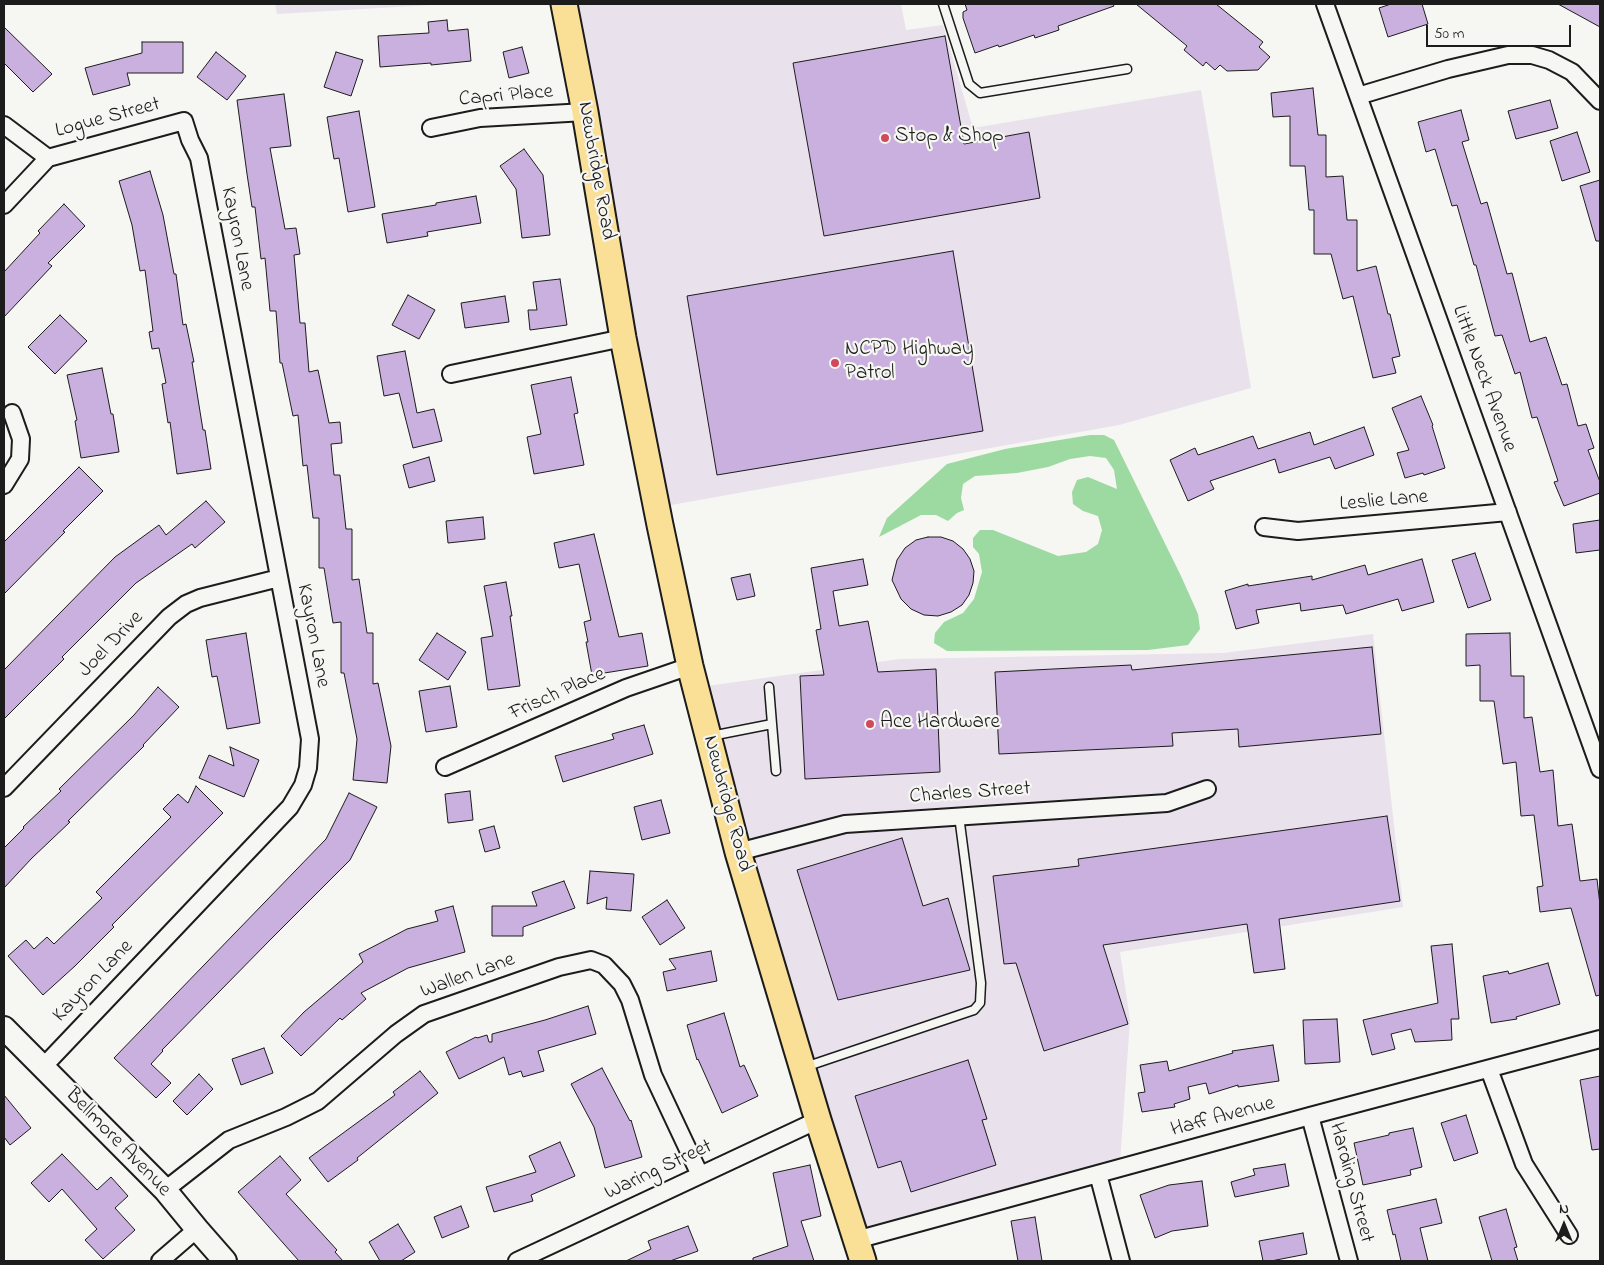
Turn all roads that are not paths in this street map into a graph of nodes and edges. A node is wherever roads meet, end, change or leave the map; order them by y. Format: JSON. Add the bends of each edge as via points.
{"nodes":[{"id":1,"x":564,"y":4,"type":"edge"},
{"id":2,"x":942,"y":4,"type":"edge"},
{"id":3,"x":1325,"y":4,"type":"edge"},
{"id":4,"x":1127,"y":69,"type":"dead end"},
{"id":5,"x":1358,"y":96,"type":"junction"},
{"id":6,"x":1600,"y":101,"type":"edge"},
{"id":7,"x":585,"y":112,"type":"junction"},
{"id":8,"x":184,"y":121,"type":"joint"},
{"id":9,"x":4,"y":125,"type":"edge"},
{"id":10,"x":431,"y":128,"type":"dead end"},
{"id":11,"x":48,"y":158,"type":"junction"},
{"id":12,"x":4,"y":205,"type":"edge"},
{"id":13,"x":623,"y":338,"type":"junction"},
{"id":14,"x":451,"y":374,"type":"dead end"},
{"id":15,"x":12,"y":413,"type":"dead end"},
{"id":16,"x":4,"y":485,"type":"edge"},
{"id":17,"x":1508,"y":512,"type":"junction"},
{"id":18,"x":1264,"y":527,"type":"dead end"},
{"id":19,"x":279,"y":578,"type":"junction"},
{"id":20,"x":690,"y":666,"type":"junction"},
{"id":21,"x":769,"y":687,"type":"dead end"},
{"id":22,"x":772,"y":724,"type":"junction"},
{"id":23,"x":709,"y":737,"type":"junction"},
{"id":24,"x":445,"y":767,"type":"dead end"},
{"id":25,"x":1600,"y":769,"type":"edge"},
{"id":26,"x":776,"y":772,"type":"dead end"},
{"id":27,"x":4,"y":788,"type":"edge"},
{"id":28,"x":1207,"y":790,"type":"dead end"},
{"id":29,"x":959,"y":816,"type":"junction"},
{"id":30,"x":738,"y":852,"type":"junction"},
{"id":31,"x":7,"y":1038,"type":"edge"},
{"id":32,"x":1600,"y":1039,"type":"edge"},
{"id":33,"x":42,"y":1067,"type":"junction"},
{"id":34,"x":803,"y":1068,"type":"junction"},
{"id":35,"x":1489,"y":1069,"type":"junction"},
{"id":36,"x":1310,"y":1116,"type":"junction"},
{"id":37,"x":818,"y":1120,"type":"junction"},
{"id":38,"x":1098,"y":1174,"type":"junction"},
{"id":39,"x":700,"y":1175,"type":"junction"},
{"id":40,"x":166,"y":1190,"type":"junction"},
{"id":41,"x":197,"y":1229,"type":"junction"},
{"id":42,"x":1569,"y":1235,"type":"dead end"},
{"id":43,"x":860,"y":1250,"type":"edge"},
{"id":44,"x":160,"y":1261,"type":"edge"},
{"id":45,"x":226,"y":1261,"type":"edge"},
{"id":46,"x":517,"y":1261,"type":"edge"},
{"id":47,"x":1121,"y":1261,"type":"edge"},
{"id":48,"x":1349,"y":1261,"type":"edge"}],
"edges":[{"from":1,"to":7,"type":"main road","name":"Newbridge Road"},
{"from":2,"to":4,"type":"lane","via":[[969,84],[980,93]]},
{"from":3,"to":5,"type":"street","name":"Little Neck Avenue"},
{"from":5,"to":6,"type":"street","via":[[1457,67],[1508,55],[1532,55],[1572,72]]},
{"from":5,"to":17,"type":"street","name":"Little Neck Avenue"},
{"from":7,"to":10,"type":"street","name":"Capri Place","via":[[480,118]]},
{"from":7,"to":13,"type":"main road","name":"Newbridge Road"},
{"from":8,"to":11,"type":"street","name":"Logue Street"},
{"from":8,"to":19,"type":"street","name":"Kayron Lane","via":[[199,158]]},
{"from":9,"to":11,"type":"street"},
{"from":11,"to":12,"type":"street","name":"Logue Street"},
{"from":13,"to":14,"type":"street"},
{"from":13,"to":20,"type":"main road","name":"Newbridge Road"},
{"from":15,"to":16,"type":"street","via":[[21,438],[20,459]]},
{"from":17,"to":18,"type":"street","name":"Leslie Lane","via":[[1298,531]]},
{"from":17,"to":25,"type":"street","name":"Little Neck Avenue"},
{"from":19,"to":27,"type":"street","name":"Joel Drive","via":[[186,604],[169,617]]},
{"from":19,"to":33,"type":"street","name":"Kayron Lane","via":[[310,739],[303,785],[290,807],[269,831]]},
{"from":20,"to":23,"type":"main road","name":"Newbridge Road"},
{"from":20,"to":24,"type":"street","name":"Frisch Place","via":[[626,688]]},
{"from":21,"to":22,"type":"lane"},
{"from":22,"to":23,"type":"lane"},
{"from":22,"to":26,"type":"lane"},
{"from":23,"to":30,"type":"main road","name":"Newbridge Road"},
{"from":28,"to":29,"type":"street","name":"Charles Street","via":[[1167,803]]},
{"from":29,"to":30,"type":"street","name":"Charles Street","via":[[845,824]]},
{"from":29,"to":34,"type":"lane","via":[[981,983],[980,1003],[974,1010]]},
{"from":30,"to":34,"type":"main road","name":"Newbridge Road"},
{"from":31,"to":33,"type":"main road","name":"Bellmore Avenue"},
{"from":32,"to":35,"type":"street","name":"Haff Avenue"},
{"from":33,"to":40,"type":"main road","name":"Bellmore Avenue"},
{"from":34,"to":37,"type":"main road","name":"Newbridge Road"},
{"from":35,"to":36,"type":"street","name":"Haff Avenue"},
{"from":35,"to":42,"type":"street","via":[[1524,1164]]},
{"from":36,"to":38,"type":"street","name":"Haff Avenue"},
{"from":36,"to":48,"type":"street","name":"Harding Street"},
{"from":37,"to":39,"type":"street","name":"Waring Street"},
{"from":37,"to":43,"type":"main road","name":"Newbridge Road"},
{"from":38,"to":43,"type":"street","name":"Haff Avenue"},
{"from":38,"to":47,"type":"street"},
{"from":39,"to":40,"type":"street","name":"Wallen Lane","via":[[654,1075],[622,984],[604,965],[590,960],[559,967],[424,1014],[318,1100],[229,1140]]},
{"from":39,"to":46,"type":"street","name":"Waring Street"},
{"from":40,"to":41,"type":"main road","name":"Bellmore Avenue"},
{"from":41,"to":44,"type":"street"},
{"from":41,"to":45,"type":"main road","name":"Bellmore Avenue"}]}
